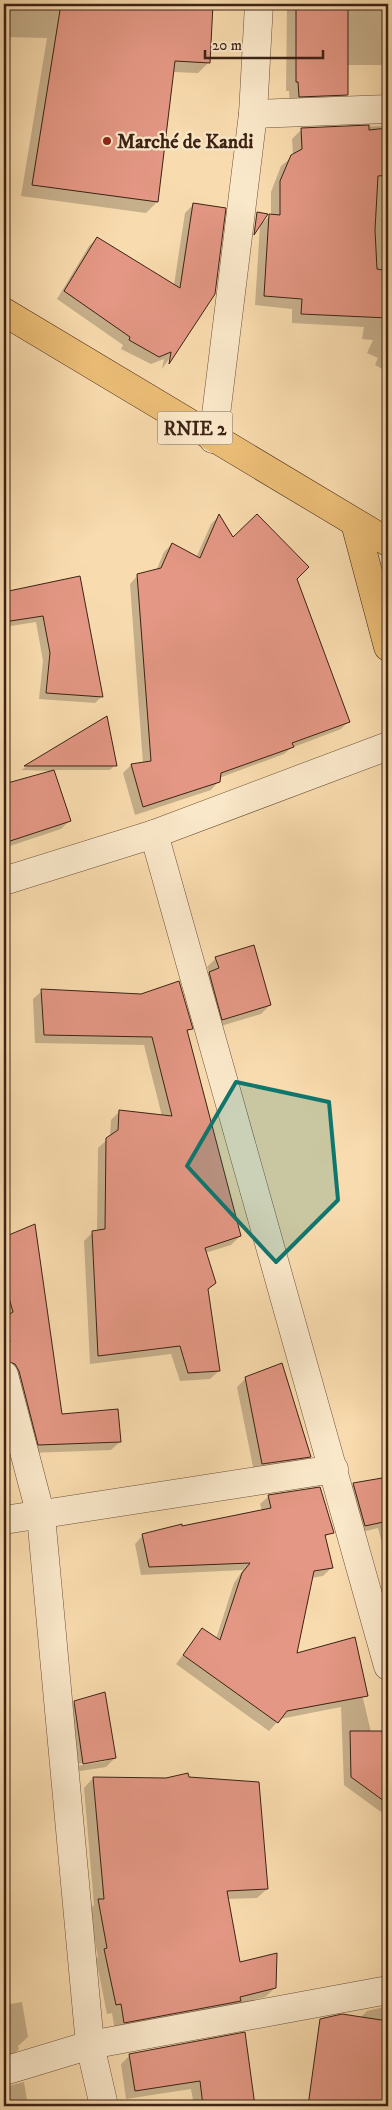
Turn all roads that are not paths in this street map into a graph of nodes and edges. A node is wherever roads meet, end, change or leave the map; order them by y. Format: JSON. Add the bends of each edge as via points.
{"nodes":[{"id":1,"x":260,"y":4,"type":"edge"},
{"id":2,"x":388,"y":109,"type":"edge"},
{"id":3,"x":253,"y":114,"type":"junction"},
{"id":4,"x":4,"y":312,"type":"edge"},
{"id":5,"x":213,"y":439,"type":"junction"},
{"id":6,"x":355,"y":523,"type":"junction"},
{"id":7,"x":388,"y":542,"type":"edge"},
{"id":8,"x":388,"y":647,"type":"edge"},
{"id":9,"x":388,"y":746,"type":"edge"},
{"id":10,"x":154,"y":834,"type":"junction"},
{"id":11,"x":4,"y":881,"type":"edge"},
{"id":12,"x":4,"y":1375,"type":"edge"},
{"id":13,"x":334,"y":1469,"type":"junction"},
{"id":14,"x":41,"y":1516,"type":"junction"},
{"id":15,"x":4,"y":1520,"type":"edge"},
{"id":16,"x":388,"y":1666,"type":"edge"},
{"id":17,"x":388,"y":1990,"type":"edge"},
{"id":18,"x":90,"y":2045,"type":"junction"},
{"id":19,"x":4,"y":2071,"type":"edge"},
{"id":20,"x":104,"y":2106,"type":"edge"}],
"edges":[{"from":1,"to":3,"type":"street"},
{"from":2,"to":3,"type":"street"},
{"from":3,"to":5,"type":"street"},
{"from":4,"to":5,"type":"main road","number":"RNIE 2"},
{"from":5,"to":6,"type":"main road","number":"RNIE 2"},
{"from":6,"to":7,"type":"main road","number":"RNIE 2"},
{"from":6,"to":8,"type":"main road"},
{"from":9,"to":10,"type":"street"},
{"from":10,"to":11,"type":"street"},
{"from":10,"to":13,"type":"street"},
{"from":12,"to":14,"type":"street"},
{"from":13,"to":14,"type":"street"},
{"from":13,"to":16,"type":"street"},
{"from":14,"to":15,"type":"street"},
{"from":14,"to":18,"type":"street"},
{"from":17,"to":18,"type":"street"},
{"from":18,"to":19,"type":"street"},
{"from":18,"to":20,"type":"street"}]}
